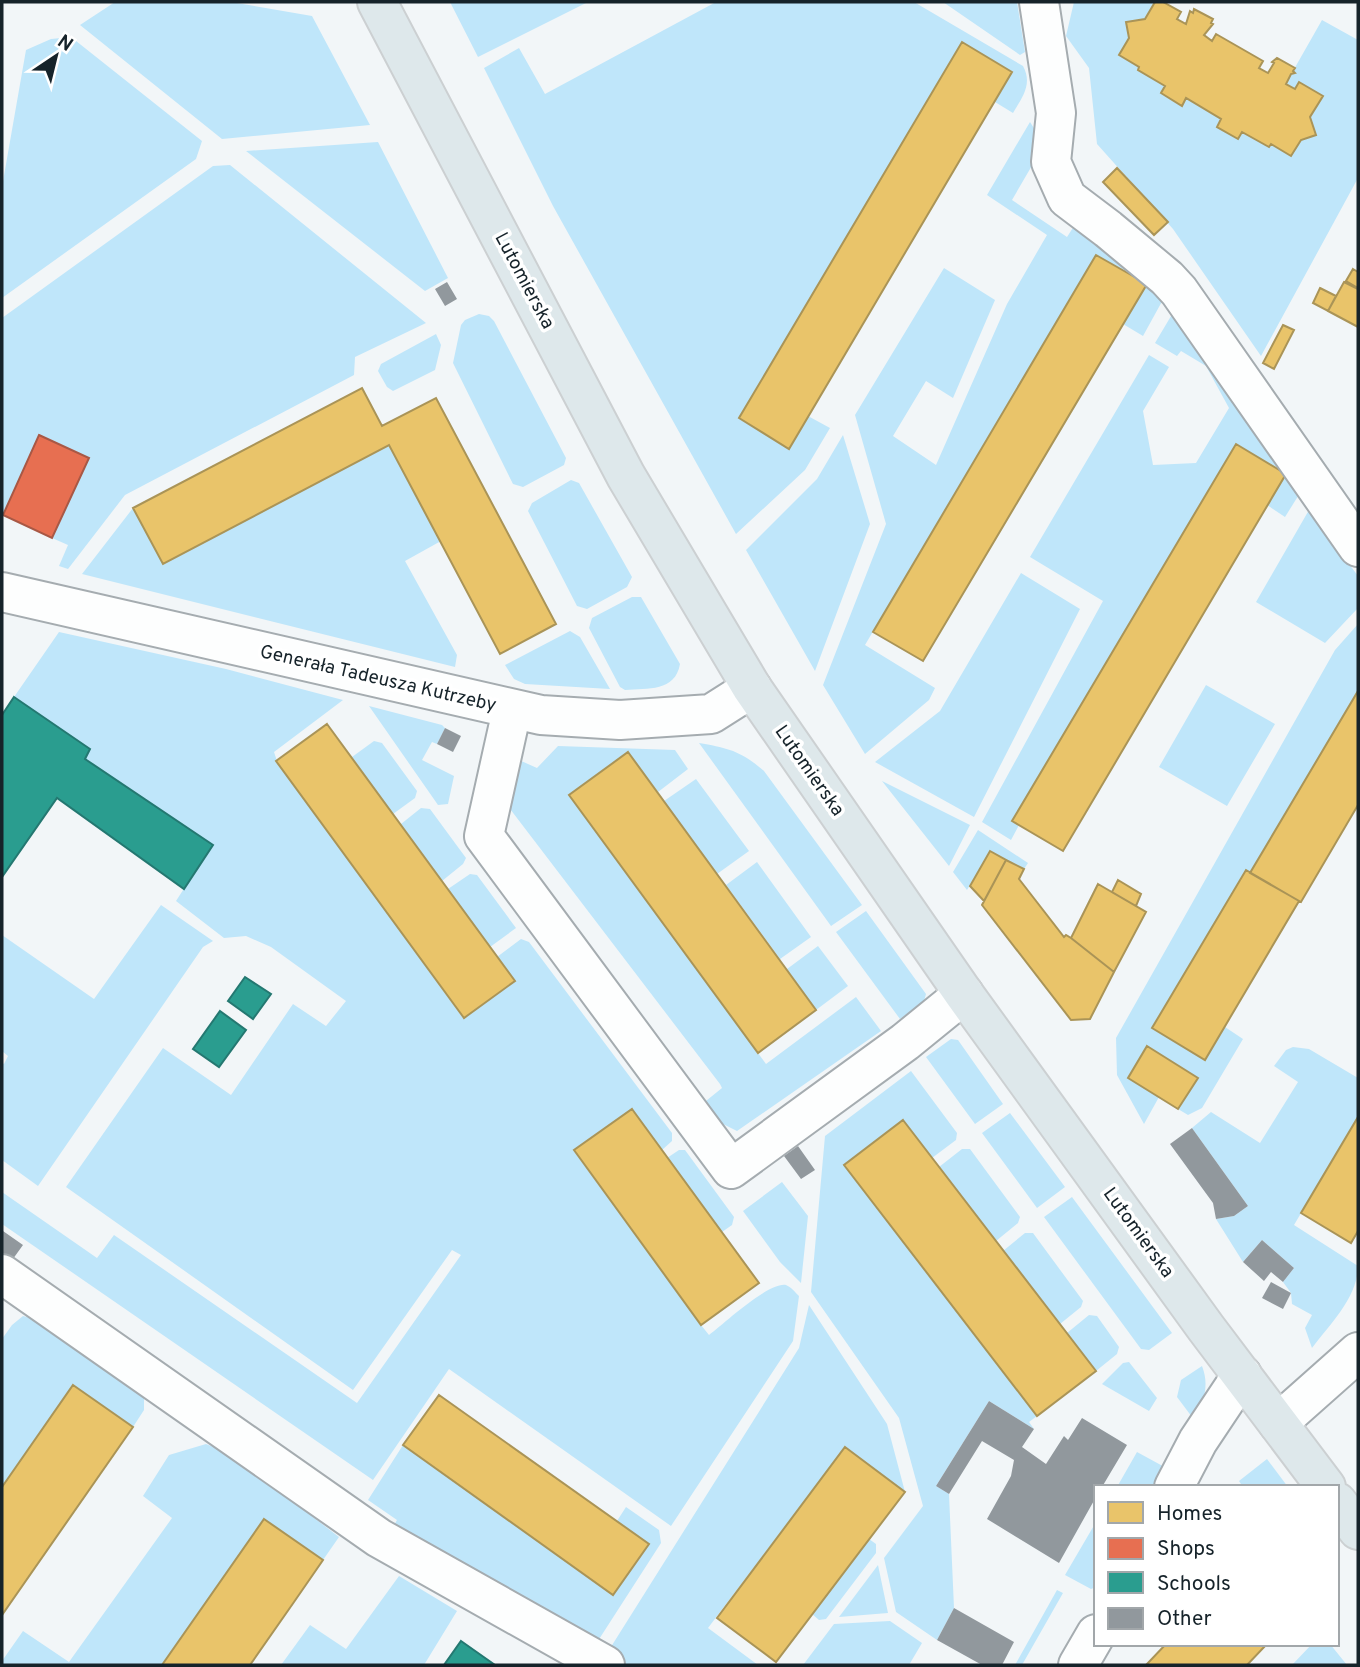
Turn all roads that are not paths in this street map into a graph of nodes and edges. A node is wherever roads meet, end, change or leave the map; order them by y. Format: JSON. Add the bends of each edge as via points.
{"nodes":[{"id":1,"x":377,"y":2,"type":"edge"},
{"id":2,"x":1039,"y":2,"type":"edge"},
{"id":3,"x":1358,"y":547,"type":"edge"},
{"id":4,"x":4,"y":597,"type":"edge"},
{"id":5,"x":752,"y":688,"type":"junction"},
{"id":6,"x":512,"y":710,"type":"junction"},
{"id":7,"x":964,"y":994,"type":"junction"},
{"id":8,"x":2,"y":1274,"type":"edge"},
{"id":9,"x":1358,"y":1352,"type":"edge"},
{"id":10,"x":1242,"y":1375,"type":"junction"},
{"id":11,"x":1278,"y":1423,"type":"junction"},
{"id":12,"x":1175,"y":1485,"type":"edge"},
{"id":13,"x":1324,"y":1485,"type":"edge"},
{"id":14,"x":1339,"y":1505,"type":"edge"},
{"id":15,"x":1358,"y":1530,"type":"edge"},
{"id":16,"x":1094,"y":1637,"type":"edge"},
{"id":17,"x":605,"y":1665,"type":"edge"},
{"id":18,"x":1077,"y":1665,"type":"edge"}],
"edges":[{"from":1,"to":5,"type":"main road","name":"Lutomierska","via":[[626,476]]},
{"from":2,"to":3,"type":"street","via":[[1056,113],[1051,162],[1067,198],[1179,291]]},
{"from":4,"to":6,"type":"street","name":"Generała Tadeusza Kutrzeby"},
{"from":5,"to":6,"type":"street","name":"Generała Tadeusza Kutrzeby","via":[[711,714],[681,717],[620,720]]},
{"from":5,"to":7,"type":"main road","name":"Lutomierska"},
{"from":6,"to":7,"type":"street","via":[[484,836],[731,1169]]},
{"from":7,"to":10,"type":"main road","name":"Lutomierska"},
{"from":8,"to":17,"type":"street","via":[[379,1538]]},
{"from":9,"to":11,"type":"street"},
{"from":10,"to":11,"type":"main road","name":"Lutomierska"},
{"from":10,"to":12,"type":"street"},
{"from":11,"to":13,"type":"main road","name":"Lutomierska"},
{"from":14,"to":15,"type":"main road"},
{"from":16,"to":18,"type":"street"}]}
